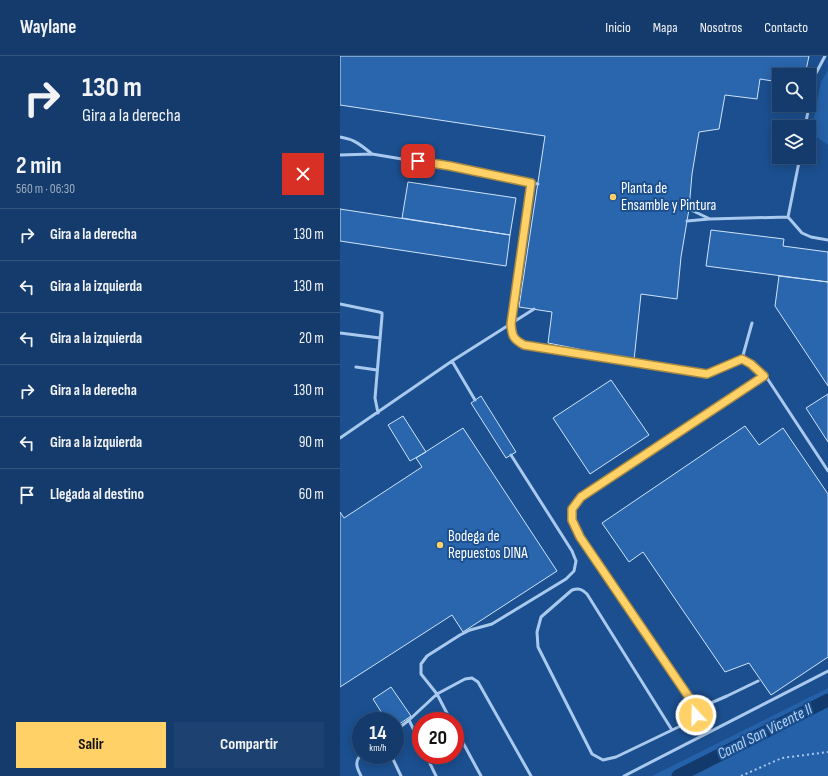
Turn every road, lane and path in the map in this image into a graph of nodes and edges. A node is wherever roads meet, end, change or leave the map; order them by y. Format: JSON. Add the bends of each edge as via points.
{"nodes":[{"id":1,"x":825,"y":56,"type":"edge"},
{"id":2,"x":806,"y":120,"type":"edge"},
{"id":3,"x":340,"y":137,"type":"edge"},
{"id":4,"x":372,"y":154,"type":"junction"},
{"id":5,"x":340,"y":155,"type":"edge"},
{"id":6,"x":799,"y":164,"type":"edge"},
{"id":7,"x":531,"y":183,"type":"junction"},
{"id":8,"x":538,"y":184,"type":"dead end"},
{"id":9,"x":688,"y":209,"type":"dead end"},
{"id":10,"x":788,"y":217,"type":"junction"},
{"id":11,"x":710,"y":219,"type":"junction"},
{"id":12,"x":687,"y":221,"type":"dead end"},
{"id":13,"x":828,"y":240,"type":"edge"},
{"id":14,"x":340,"y":304,"type":"edge"},
{"id":15,"x":534,"y":309,"type":"dead end"},
{"id":16,"x":752,"y":323,"type":"dead end"},
{"id":17,"x":511,"y":324,"type":"junction"},
{"id":18,"x":340,"y":333,"type":"edge"},
{"id":19,"x":380,"y":338,"type":"junction"},
{"id":20,"x":742,"y":359,"type":"junction"},
{"id":21,"x":452,"y":362,"type":"junction"},
{"id":22,"x":356,"y":367,"type":"dead end"},
{"id":23,"x":377,"y":370,"type":"junction"},
{"id":24,"x":764,"y":376,"type":"junction"},
{"id":25,"x":475,"y":400,"type":"dead end"},
{"id":26,"x":378,"y":413,"type":"junction"},
{"id":27,"x":340,"y":438,"type":"edge"},
{"id":28,"x":511,"y":455,"type":"dead end"},
{"id":29,"x":828,"y":471,"type":"edge"},
{"id":30,"x":828,"y":671,"type":"edge"},
{"id":31,"x":758,"y":681,"type":"dead end"},
{"id":32,"x":437,"y":694,"type":"junction"},
{"id":33,"x":697,"y":709,"type":"junction"},
{"id":34,"x":446,"y":712,"type":"edge"},
{"id":35,"x":409,"y":720,"type":"junction"},
{"id":36,"x":404,"y":724,"type":"edge"},
{"id":37,"x":412,"y":726,"type":"edge"},
{"id":38,"x":672,"y":730,"type":"junction"},
{"id":39,"x":464,"y":745,"type":"edge"},
{"id":40,"x":828,"y":752,"type":"edge"},
{"id":41,"x":356,"y":764,"type":"edge"},
{"id":42,"x":395,"y":764,"type":"edge"},
{"id":43,"x":430,"y":764,"type":"edge"},
{"id":44,"x":361,"y":776,"type":"edge"},
{"id":45,"x":401,"y":776,"type":"edge"},
{"id":46,"x":436,"y":776,"type":"edge"},
{"id":47,"x":481,"y":776,"type":"edge"},
{"id":48,"x":531,"y":776,"type":"edge"},
{"id":49,"x":624,"y":776,"type":"edge"},
{"id":50,"x":741,"y":776,"type":"edge"}],
"edges":[{"from":1,"to":2,"type":"lane","via":[[815,75]]},
{"from":3,"to":4,"type":"lane","via":[[360,143]]},
{"from":4,"to":5,"type":"lane"},
{"from":4,"to":7,"type":"lane","via":[[450,166]]},
{"from":6,"to":10,"type":"lane"},
{"from":7,"to":8,"type":"lane"},
{"from":7,"to":17,"type":"lane"},
{"from":9,"to":11,"type":"lane"},
{"from":10,"to":11,"type":"lane"},
{"from":10,"to":13,"type":"lane","via":[[802,233]]},
{"from":11,"to":12,"type":"lane"},
{"from":14,"to":19,"type":"lane","via":[[382,313]]},
{"from":15,"to":17,"type":"lane"},
{"from":16,"to":20,"type":"lane"},
{"from":17,"to":20,"type":"lane","via":[[515,340],[524,345],[707,374]]},
{"from":17,"to":21,"type":"lane"},
{"from":18,"to":19,"type":"lane"},
{"from":19,"to":23,"type":"lane"},
{"from":20,"to":24,"type":"lane"},
{"from":21,"to":25,"type":"lane"},
{"from":21,"to":26,"type":"lane"},
{"from":22,"to":23,"type":"lane"},
{"from":23,"to":26,"type":"lane","via":[[375,398]]},
{"from":24,"to":29,"type":"lane"},
{"from":24,"to":33,"type":"lane","via":[[581,497],[572,509],[572,520],[580,537]]},
{"from":26,"to":27,"type":"lane"},
{"from":28,"to":32,"type":"lane","via":[[572,550],[576,561],[574,571],[566,579],[492,624],[470,630],[426,656],[421,664],[422,674]]},
{"from":30,"to":49,"type":"lane"},
{"from":31,"to":33,"type":"lane"},
{"from":32,"to":34,"type":"lane"},
{"from":32,"to":35,"type":"lane"},
{"from":32,"to":48,"type":"lane","via":[[465,679],[472,678],[478,682]]},
{"from":33,"to":38,"type":"lane","via":[[692,720]]},
{"from":35,"to":36,"type":"lane"},
{"from":35,"to":37,"type":"lane"},
{"from":38,"to":38,"type":"lane","via":[[583,590],[572,590],[541,617],[536,632],[538,647],[592,754],[603,760],[616,757]]},
{"from":39,"to":47,"type":"lane"},
{"from":40,"to":50,"type":"path","via":[[782,758]]},
{"from":41,"to":44,"type":"lane"},
{"from":42,"to":45,"type":"lane"},
{"from":43,"to":46,"type":"lane"}]}
